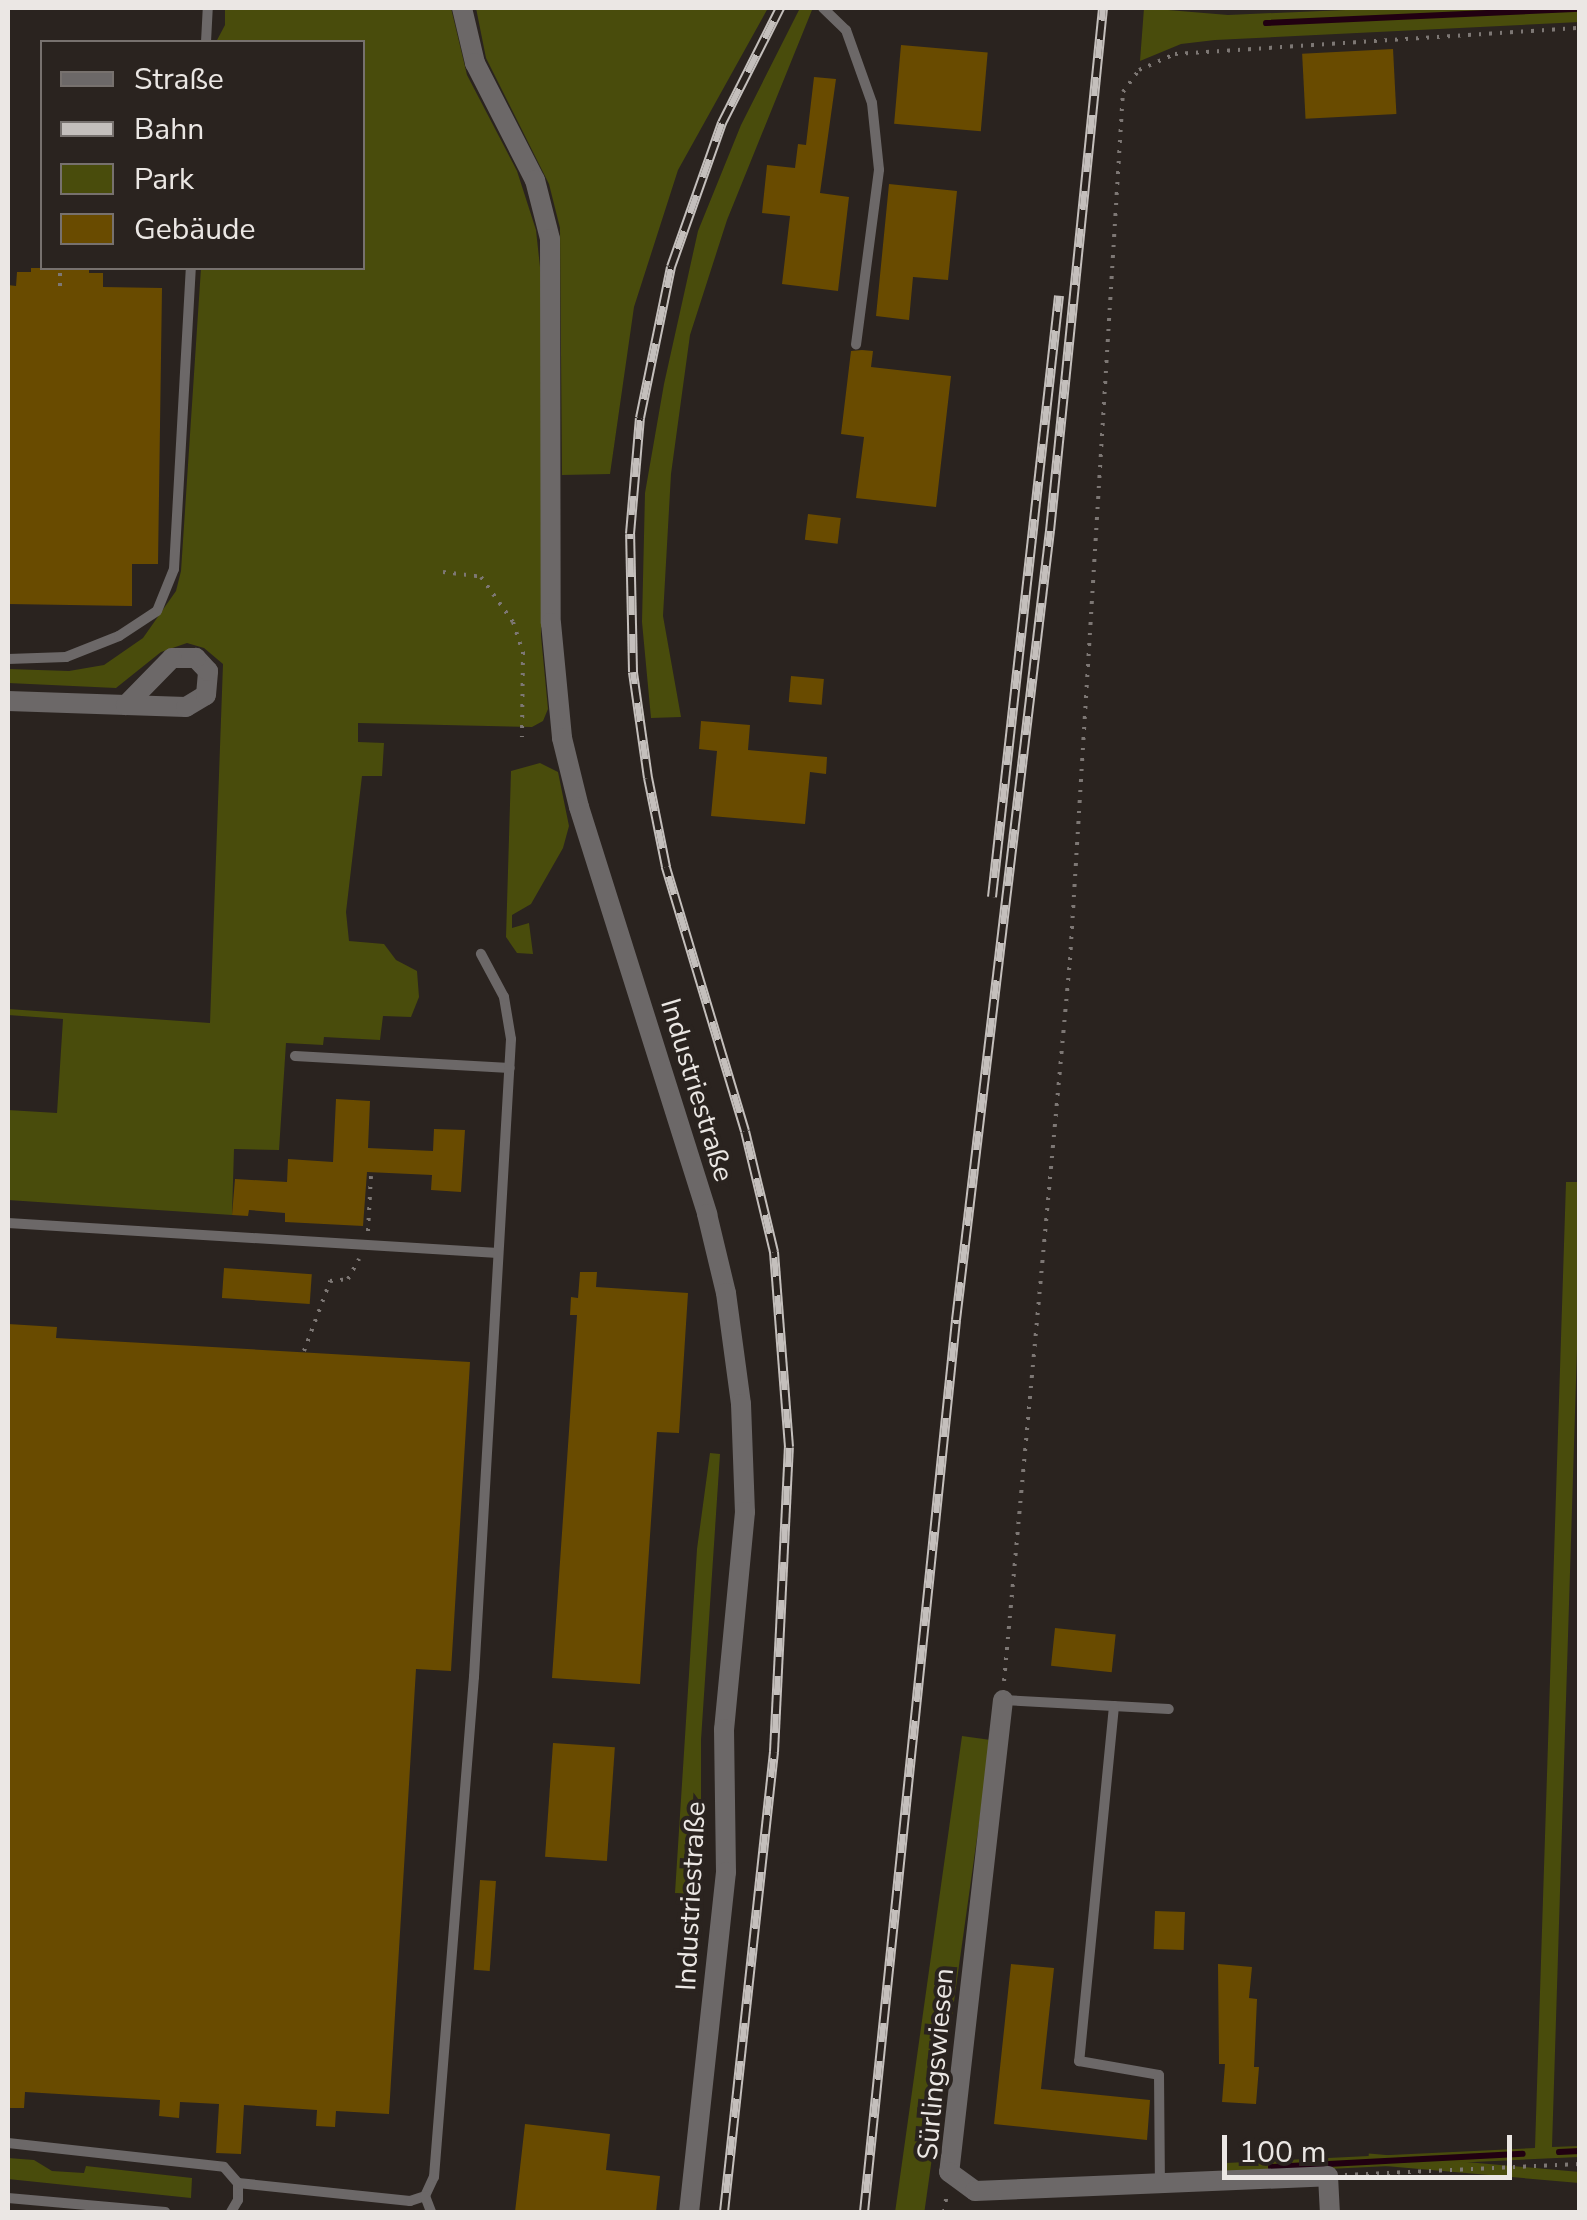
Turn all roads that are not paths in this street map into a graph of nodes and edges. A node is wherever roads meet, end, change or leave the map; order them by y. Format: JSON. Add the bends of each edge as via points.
{"nodes":[{"id":1,"x":208,"y":8,"type":"edge"},
{"id":2,"x":462,"y":8,"type":"edge"},
{"id":3,"x":823,"y":8,"type":"edge"},
{"id":4,"x":206,"y":40,"type":"edge"},
{"id":5,"x":191,"y":270,"type":"edge"},
{"id":6,"x":856,"y":344,"type":"dead end"},
{"id":7,"x":8,"y":659,"type":"edge"},
{"id":8,"x":8,"y":701,"type":"edge"},
{"id":9,"x":126,"y":705,"type":"dead end"},
{"id":10,"x":481,"y":954,"type":"dead end"},
{"id":11,"x":295,"y":1056,"type":"dead end"},
{"id":12,"x":510,"y":1068,"type":"junction"},
{"id":13,"x":8,"y":1223,"type":"edge"},
{"id":14,"x":498,"y":1253,"type":"junction"},
{"id":15,"x":1003,"y":1700,"type":"joint"},
{"id":16,"x":1114,"y":1706,"type":"junction"},
{"id":17,"x":1168,"y":1710,"type":"dead end"},
{"id":18,"x":8,"y":2143,"type":"edge"},
{"id":19,"x":238,"y":2184,"type":"junction"},
{"id":20,"x":1160,"y":2184,"type":"junction"},
{"id":21,"x":425,"y":2196,"type":"junction"},
{"id":22,"x":8,"y":2198,"type":"edge"},
{"id":23,"x":47,"y":2199,"type":"junction"},
{"id":24,"x":46,"y":2212,"type":"edge"},
{"id":25,"x":166,"y":2212,"type":"edge"},
{"id":26,"x":231,"y":2212,"type":"edge"},
{"id":27,"x":431,"y":2212,"type":"edge"},
{"id":28,"x":690,"y":2212,"type":"edge"},
{"id":29,"x":1330,"y":2212,"type":"edge"}],
"edges":[{"from":1,"to":4,"type":"lane"},
{"from":2,"to":28,"type":"street","name":"Industriestraße","via":[[472,52],[534,180],[550,239],[551,624],[562,738],[707,1214],[739,1388],[745,1512],[724,1729],[726,1872]]},
{"from":3,"to":6,"type":"lane","via":[[846,30],[872,103],[878,153]]},
{"from":5,"to":7,"type":"lane","via":[[174,570],[157,611],[119,636],[66,657]]},
{"from":8,"to":9,"type":"street"},
{"from":10,"to":12,"type":"lane","via":[[508,1011]]},
{"from":11,"to":12,"type":"lane"},
{"from":12,"to":14,"type":"lane"},
{"from":13,"to":14,"type":"lane"},
{"from":14,"to":21,"type":"lane","via":[[459,1882],[434,2177]]},
{"from":15,"to":16,"type":"lane"},
{"from":15,"to":20,"type":"street","name":"Sürlingswiesen","via":[[949,2172],[976,2191]]},
{"from":16,"to":17,"type":"lane"},
{"from":16,"to":20,"type":"lane","via":[[1080,2061],[1159,2076]]},
{"from":18,"to":19,"type":"lane","via":[[224,2167]]},
{"from":19,"to":21,"type":"lane","via":[[410,2201]]},
{"from":19,"to":26,"type":"lane"},
{"from":20,"to":29,"type":"street","name":"Sürlingswiesen","via":[[1328,2176]]},
{"from":21,"to":27,"type":"lane"},
{"from":22,"to":23,"type":"lane"},
{"from":23,"to":24,"type":"lane"},
{"from":23,"to":25,"type":"lane"}]}
